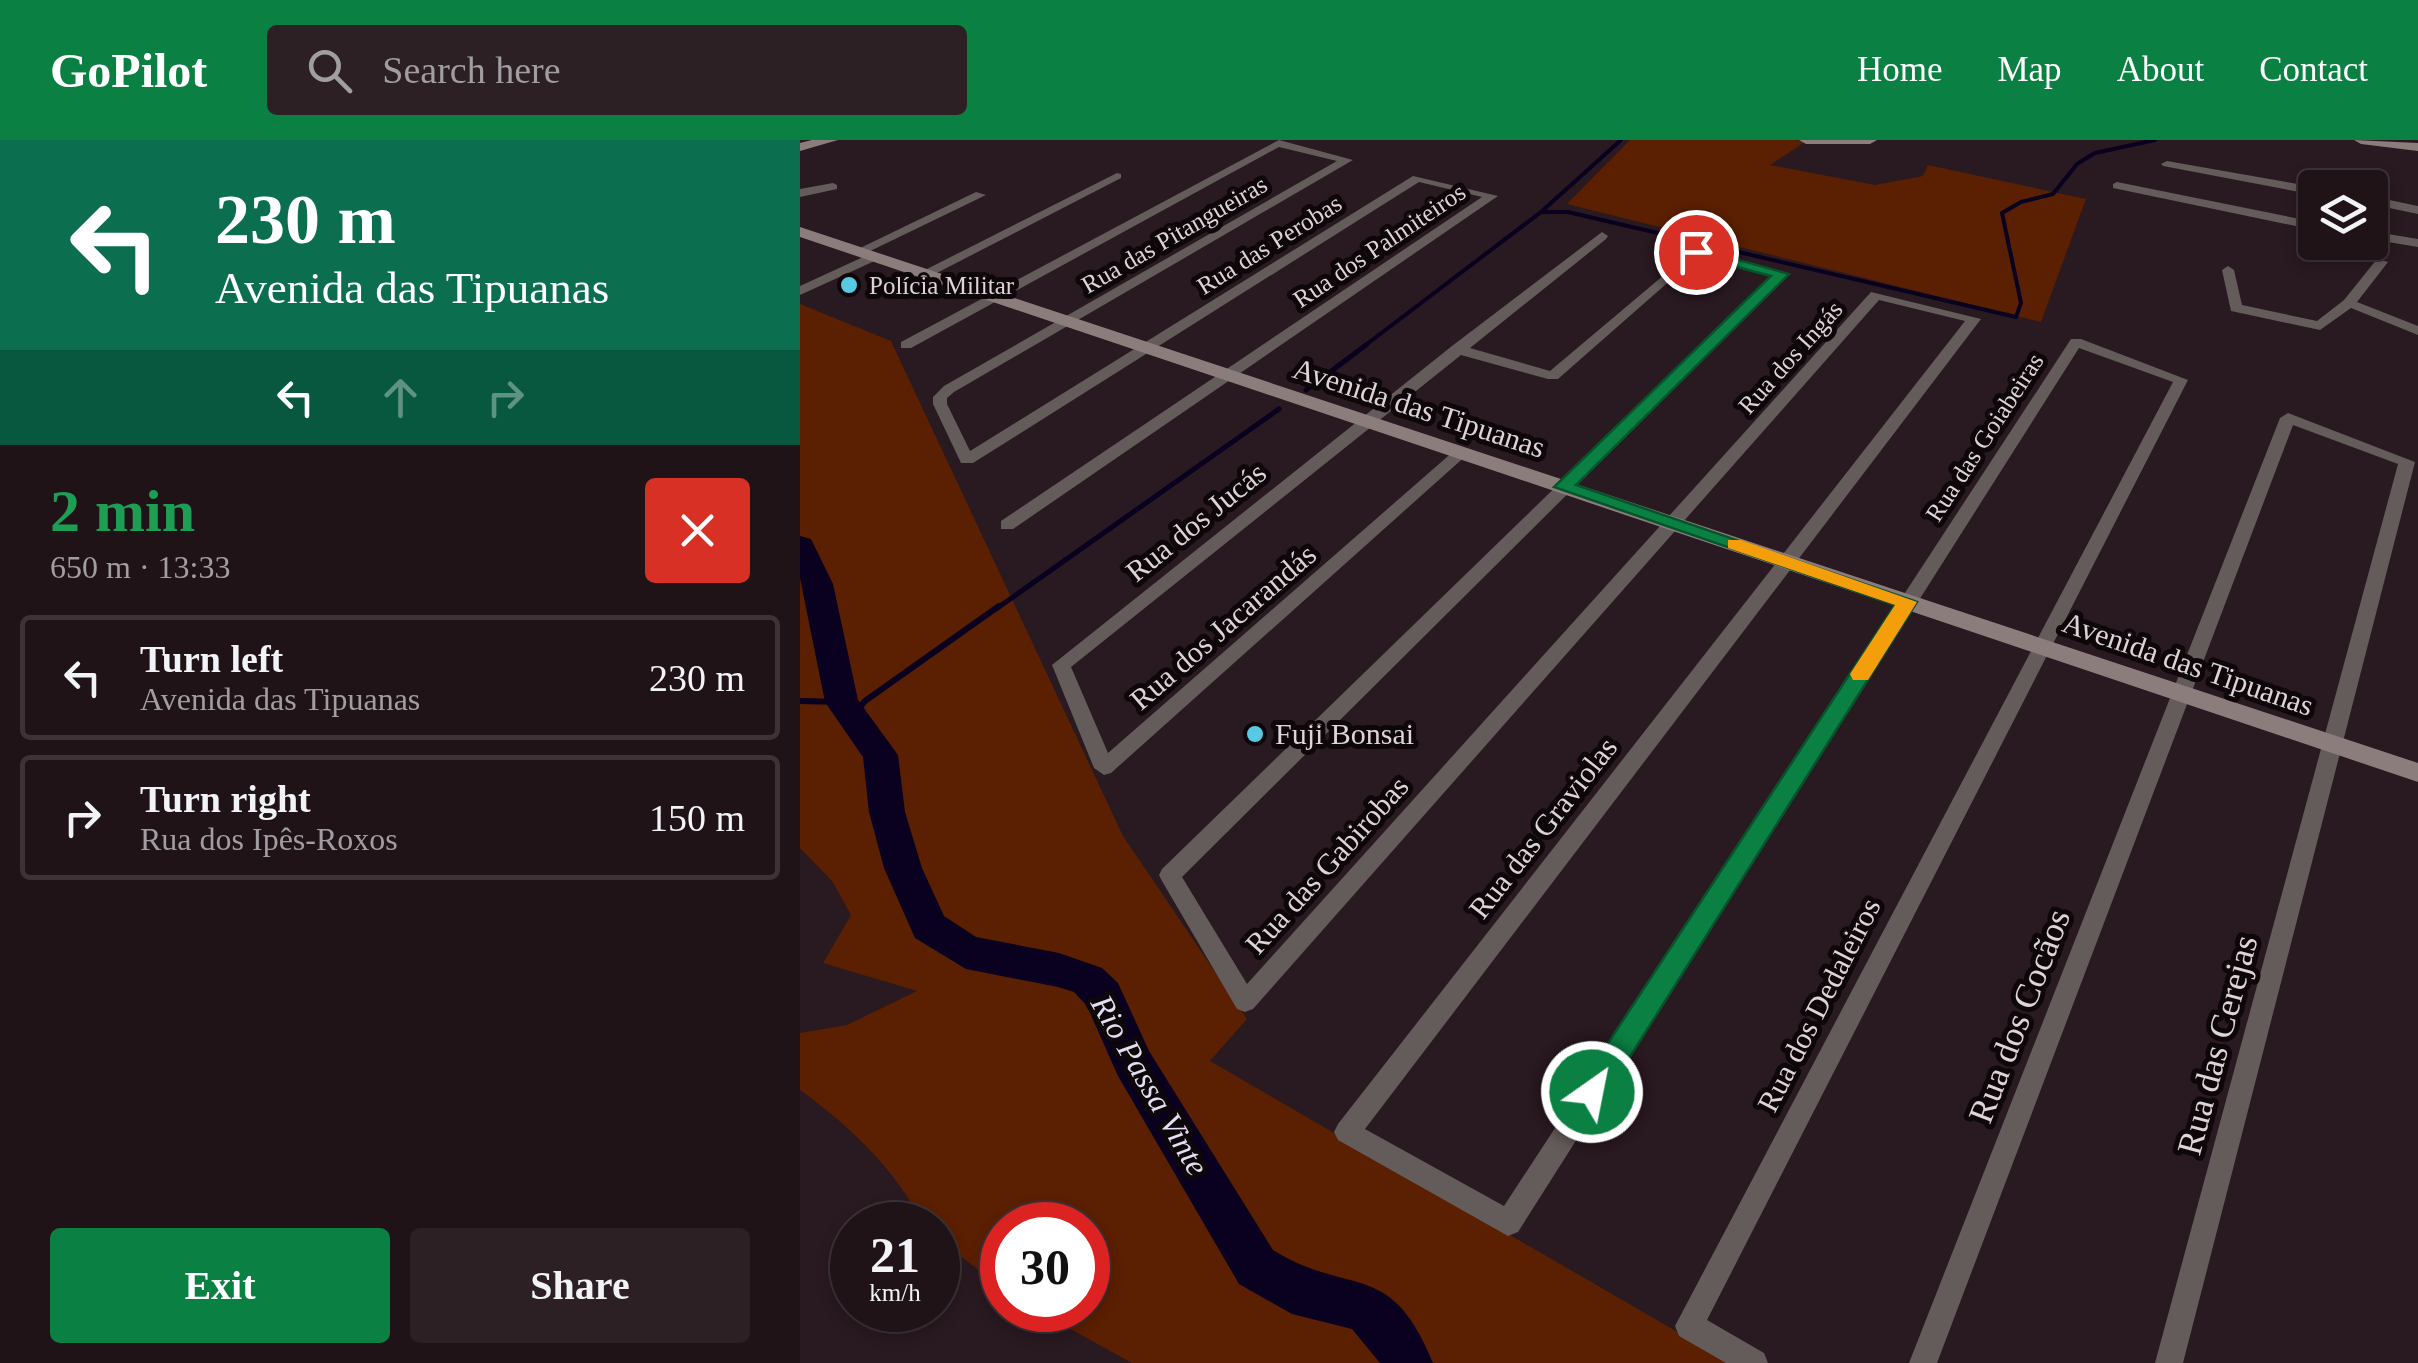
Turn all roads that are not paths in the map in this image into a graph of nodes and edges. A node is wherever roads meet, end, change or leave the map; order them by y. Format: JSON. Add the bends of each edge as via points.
{"nodes":[{"id":1,"x":831,"y":140,"type":"edge"},
{"id":2,"x":1806,"y":140,"type":"edge"},
{"id":3,"x":1870,"y":140,"type":"edge"},
{"id":4,"x":2361,"y":140,"type":"edge"},
{"id":5,"x":800,"y":147,"type":"edge"},
{"id":6,"x":2418,"y":147,"type":"edge"},
{"id":7,"x":2168,"y":164,"type":"dead end"},
{"id":8,"x":1116,"y":176,"type":"dead end"},
{"id":9,"x":1417,"y":178,"type":"joint"},
{"id":10,"x":833,"y":186,"type":"dead end"},
{"id":11,"x":2116,"y":186,"type":"dead end"},
{"id":12,"x":2298,"y":187,"type":"edge"},
{"id":13,"x":800,"y":192,"type":"edge"},
{"id":14,"x":980,"y":194,"type":"dead end"},
{"id":15,"x":2388,"y":204,"type":"edge"},
{"id":16,"x":2418,"y":210,"type":"edge"},
{"id":17,"x":2298,"y":223,"type":"edge"},
{"id":18,"x":800,"y":232,"type":"edge"},
{"id":19,"x":1602,"y":236,"type":"dead end"},
{"id":20,"x":2388,"y":238,"type":"edge"},
{"id":21,"x":2418,"y":244,"type":"edge"},
{"id":22,"x":867,"y":254,"type":"junction"},
{"id":23,"x":2382,"y":262,"type":"dead end"},
{"id":24,"x":2228,"y":270,"type":"dead end"},
{"id":25,"x":926,"y":274,"type":"junction"},
{"id":26,"x":800,"y":291,"type":"edge"},
{"id":27,"x":995,"y":297,"type":"junction"},
{"id":28,"x":2348,"y":303,"type":"junction"},
{"id":29,"x":1974,"y":319,"type":"joint"},
{"id":30,"x":1067,"y":322,"type":"junction"},
{"id":31,"x":2418,"y":331,"type":"edge"},
{"id":32,"x":906,"y":345,"type":"dead end"},
{"id":33,"x":1146,"y":348,"type":"junction"},
{"id":34,"x":1457,"y":349,"type":"junction"},
{"id":35,"x":1228,"y":375,"type":"junction"},
{"id":36,"x":1366,"y":421,"type":"junction"},
{"id":37,"x":1461,"y":453,"type":"junction"},
{"id":38,"x":2407,"y":462,"type":"joint"},
{"id":39,"x":1563,"y":487,"type":"junction"},
{"id":40,"x":1672,"y":524,"type":"junction"},
{"id":41,"x":1007,"y":525,"type":"dead end"},
{"id":42,"x":1786,"y":561,"type":"junction"},
{"id":43,"x":1907,"y":602,"type":"junction"},
{"id":44,"x":2040,"y":647,"type":"junction"},
{"id":45,"x":1061,"y":665,"type":"joint"},
{"id":46,"x":2180,"y":694,"type":"junction"},
{"id":47,"x":2332,"y":744,"type":"junction"},
{"id":48,"x":2418,"y":773,"type":"edge"},
{"id":49,"x":1754,"y":1363,"type":"edge"},
{"id":50,"x":1924,"y":1363,"type":"edge"},
{"id":51,"x":2169,"y":1363,"type":"edge"}],
"edges":[{"from":1,"to":5,"type":"main road"},
{"from":2,"to":3,"type":"main road"},
{"from":4,"to":6,"type":"main road"},
{"from":7,"to":12,"type":"street"},
{"from":8,"to":25,"type":"street"},
{"from":9,"to":33,"type":"street","name":"Rua das Perobas"},
{"from":9,"to":35,"type":"street","name":"Rua dos Palmiteiros","via":[[1492,196]]},
{"from":10,"to":13,"type":"street"},
{"from":11,"to":17,"type":"street"},
{"from":14,"to":22,"type":"street"},
{"from":15,"to":16,"type":"street"},
{"from":18,"to":22,"type":"main road","name":"Avenida das Tipuanas"},
{"from":19,"to":34,"type":"street","name":"Rua dos Jucás"},
{"from":20,"to":21,"type":"street"},
{"from":22,"to":25,"type":"main road","name":"Avenida das Tipuanas"},
{"from":22,"to":26,"type":"street"},
{"from":23,"to":28,"type":"street"},
{"from":24,"to":28,"type":"street","via":[[2232,304],[2242,311],[2320,326]]},
{"from":25,"to":27,"type":"main road","name":"Avenida das Tipuanas"},
{"from":27,"to":30,"type":"main road","name":"Avenida das Tipuanas"},
{"from":27,"to":30,"type":"street","name":"Rua das Pitangueiras","via":[[1278,144],[1347,160]]},
{"from":27,"to":32,"type":"street"},
{"from":28,"to":31,"type":"street"},
{"from":29,"to":40,"type":"street","name":"Rua dos Ingás","via":[[1876,295]]},
{"from":29,"to":42,"type":"street","name":"Rua das Graviolas"},
{"from":30,"to":33,"type":"main road","name":"Avenida das Tipuanas"},
{"from":30,"to":33,"type":"street","name":"Rua das Perobas","via":[[940,396],[966,460]]},
{"from":33,"to":35,"type":"main road","name":"Avenida das Tipuanas"},
{"from":34,"to":36,"type":"street","name":"Rua dos Jucás"},
{"from":34,"to":39,"type":"street","via":[[1553,376],[1696,252],[1782,274]]},
{"from":35,"to":36,"type":"main road","name":"Avenida das Tipuanas"},
{"from":35,"to":41,"type":"street"},
{"from":36,"to":37,"type":"main road","name":"Avenida das Tipuanas"},
{"from":36,"to":45,"type":"street","name":"Rua dos Jucás"},
{"from":37,"to":39,"type":"main road","name":"Avenida das Tipuanas"},
{"from":37,"to":45,"type":"street","name":"Rua dos Jacarandás","via":[[1104,768]]},
{"from":38,"to":46,"type":"street","name":"Rua dos Cocãos","via":[[2288,418]]},
{"from":38,"to":47,"type":"street","name":"Rua das Cerejas"},
{"from":39,"to":40,"type":"main road","name":"Avenida das Tipuanas"},
{"from":39,"to":40,"type":"street","name":"Rua das Gabirobas","via":[[1170,876],[1245,1002]]},
{"from":40,"to":42,"type":"main road","name":"Avenida das Tipuanas"},
{"from":42,"to":43,"type":"main road","name":"Avenida das Tipuanas"},
{"from":42,"to":43,"type":"street","name":"Rua das Graviolas","via":[[1348,1132],[1508,1223]]},
{"from":43,"to":44,"type":"main road","name":"Avenida das Tipuanas"},
{"from":43,"to":44,"type":"street","name":"Rua das Goiabeiras","via":[[2076,342],[2180,380]]},
{"from":44,"to":46,"type":"main road","name":"Avenida das Tipuanas"},
{"from":44,"to":49,"type":"street","name":"Rua dos Dedaleiros","via":[[1689,1326]]},
{"from":46,"to":47,"type":"main road","name":"Avenida das Tipuanas"},
{"from":46,"to":50,"type":"street","name":"Rua dos Cocãos"},
{"from":47,"to":48,"type":"main road","name":"Avenida das Tipuanas"},
{"from":47,"to":51,"type":"street","name":"Rua das Cerejas"}]}
